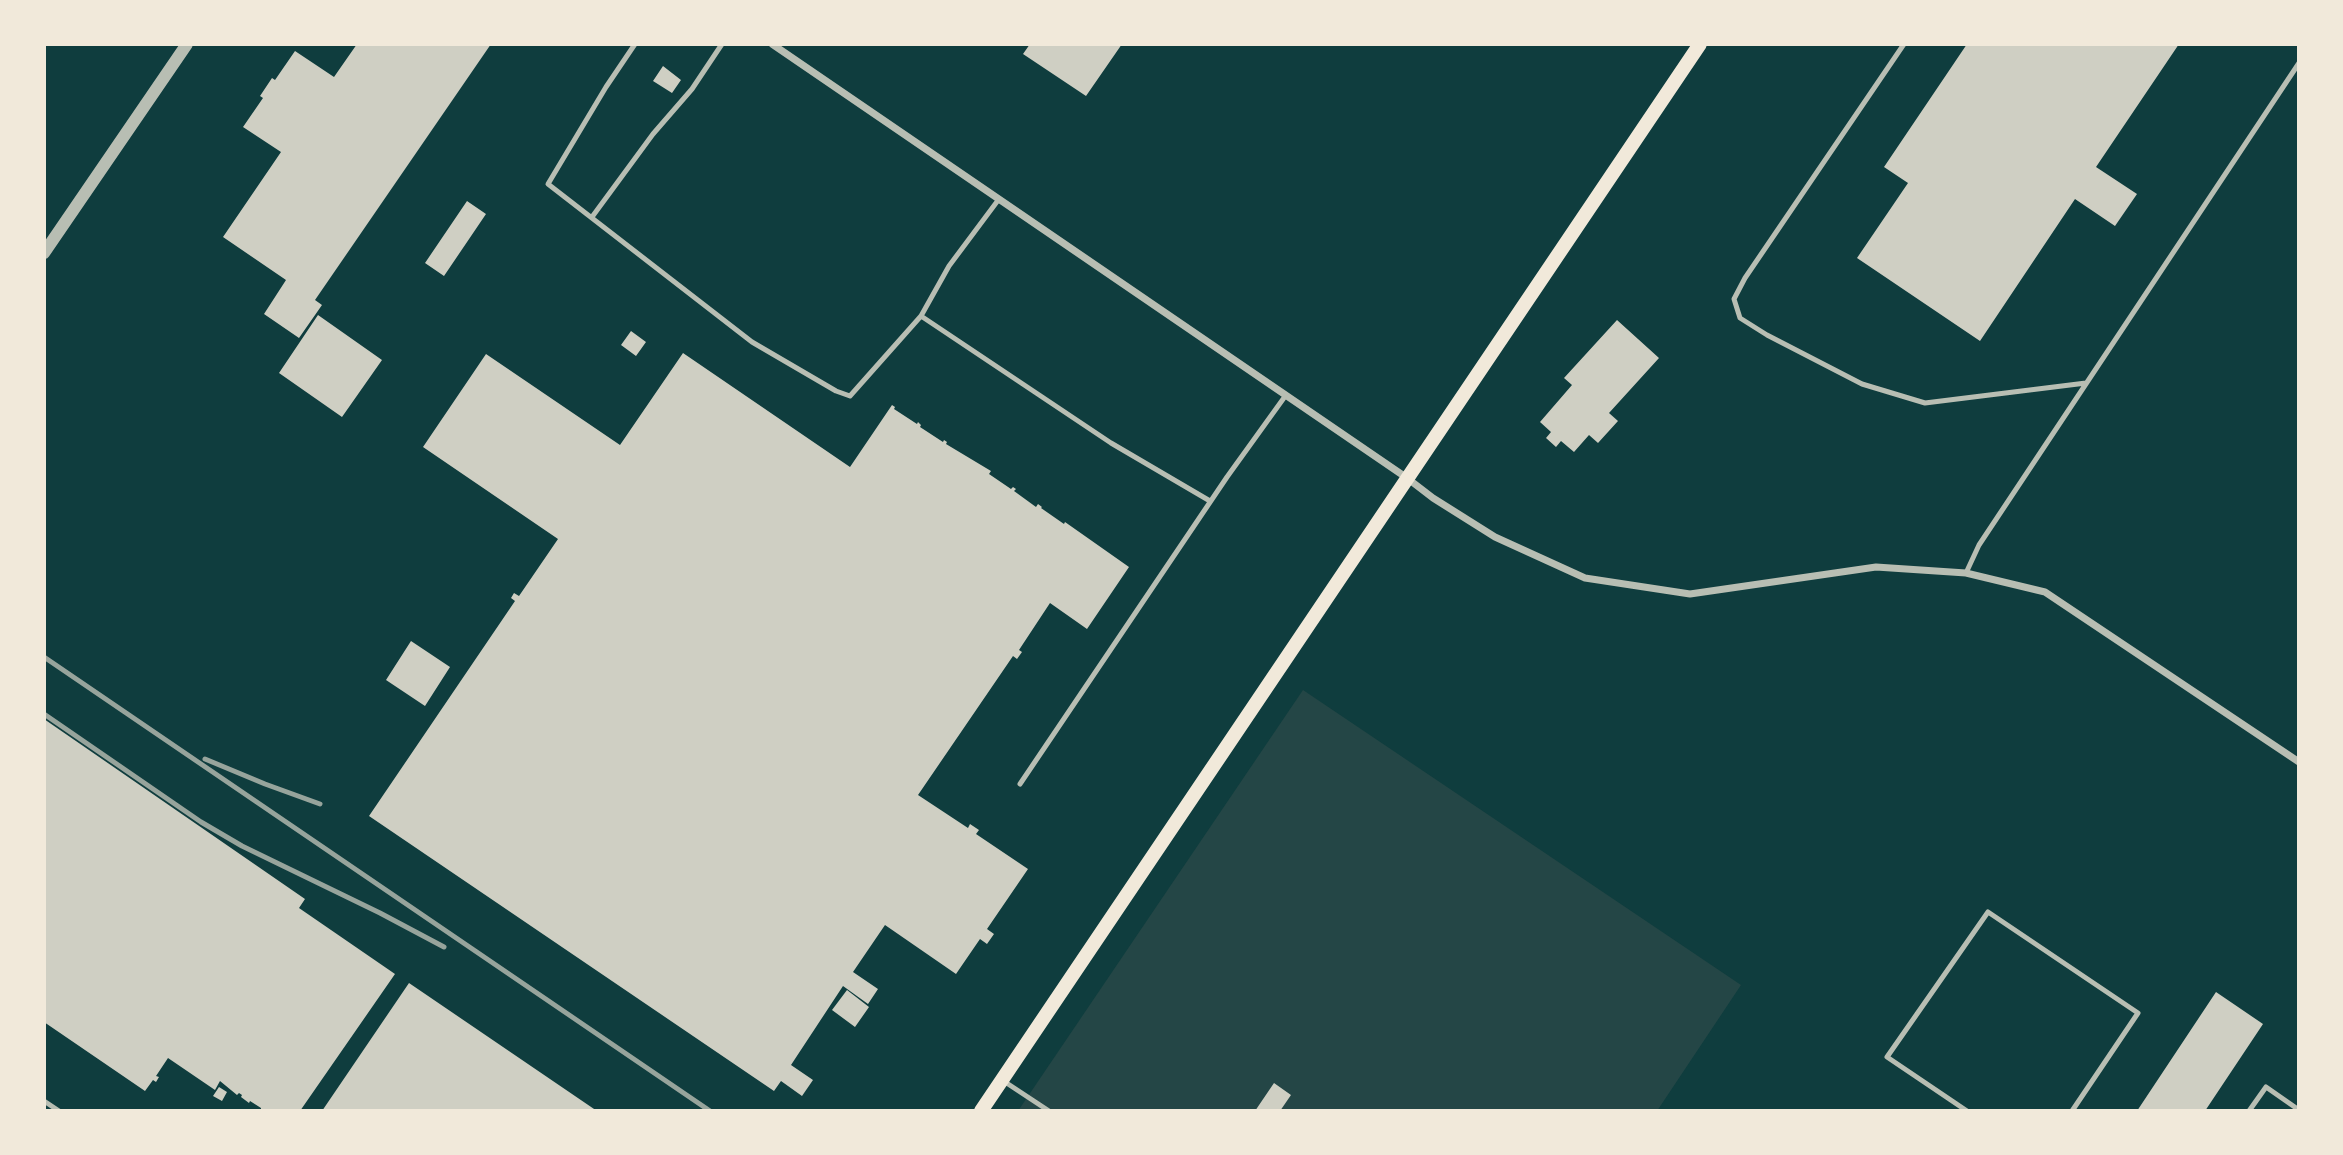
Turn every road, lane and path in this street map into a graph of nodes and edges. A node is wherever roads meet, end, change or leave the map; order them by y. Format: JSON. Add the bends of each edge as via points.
{"nodes":[{"id":1,"x":187,"y":44,"type":"edge"},
{"id":2,"x":635,"y":44,"type":"edge"},
{"id":3,"x":722,"y":44,"type":"edge"},
{"id":4,"x":772,"y":44,"type":"edge"},
{"id":5,"x":1700,"y":44,"type":"edge"},
{"id":6,"x":1904,"y":44,"type":"edge"},
{"id":7,"x":2299,"y":63,"type":"edge"},
{"id":8,"x":999,"y":199,"type":"junction"},
{"id":9,"x":592,"y":217,"type":"junction"},
{"id":10,"x":44,"y":253,"type":"edge"},
{"id":11,"x":921,"y":316,"type":"junction"},
{"id":12,"x":2086,"y":383,"type":"junction"},
{"id":13,"x":1286,"y":395,"type":"junction"},
{"id":14,"x":1407,"y":478,"type":"junction"},
{"id":15,"x":1210,"y":501,"type":"junction"},
{"id":16,"x":1966,"y":573,"type":"junction"},
{"id":17,"x":2299,"y":761,"type":"edge"},
{"id":18,"x":1020,"y":784,"type":"dead end"},
{"id":19,"x":1002,"y":1080,"type":"junction"},
{"id":20,"x":44,"y":1101,"type":"edge"},
{"id":21,"x":2299,"y":1110,"type":"edge"},
{"id":22,"x":58,"y":1111,"type":"edge"},
{"id":23,"x":981,"y":1111,"type":"edge"},
{"id":24,"x":1049,"y":1111,"type":"edge"},
{"id":25,"x":1967,"y":1111,"type":"edge"},
{"id":26,"x":2072,"y":1111,"type":"edge"},
{"id":27,"x":2249,"y":1111,"type":"edge"}],
"edges":[{"from":1,"to":10,"type":"street"},
{"from":2,"to":9,"type":"lane","via":[[548,184]]},
{"from":3,"to":9,"type":"lane"},
{"from":4,"to":8,"type":"street"},
{"from":5,"to":14,"type":"main road"},
{"from":6,"to":12,"type":"lane","via":[[1745,278],[1734,299],[1740,318],[1862,384],[1925,403]]},
{"from":7,"to":12,"type":"lane"},
{"from":8,"to":11,"type":"lane","via":[[949,266]]},
{"from":8,"to":13,"type":"street"},
{"from":9,"to":11,"type":"lane","via":[[752,342],[850,396]]},
{"from":11,"to":15,"type":"lane","via":[[1111,443]]},
{"from":12,"to":16,"type":"lane","via":[[1979,545]]},
{"from":13,"to":14,"type":"street"},
{"from":13,"to":15,"type":"lane"},
{"from":14,"to":16,"type":"street","via":[[1496,537],[1585,578],[1690,594],[1876,567]]},
{"from":14,"to":19,"type":"main road"},
{"from":15,"to":18,"type":"lane"},
{"from":16,"to":17,"type":"street","via":[[2045,592]]},
{"from":19,"to":23,"type":"main road"},
{"from":19,"to":24,"type":"lane"},
{"from":20,"to":22,"type":"lane"},
{"from":21,"to":27,"type":"lane","via":[[2266,1087]]},
{"from":25,"to":26,"type":"lane","via":[[1887,1056],[1988,912],[2138,1013]]}]}
